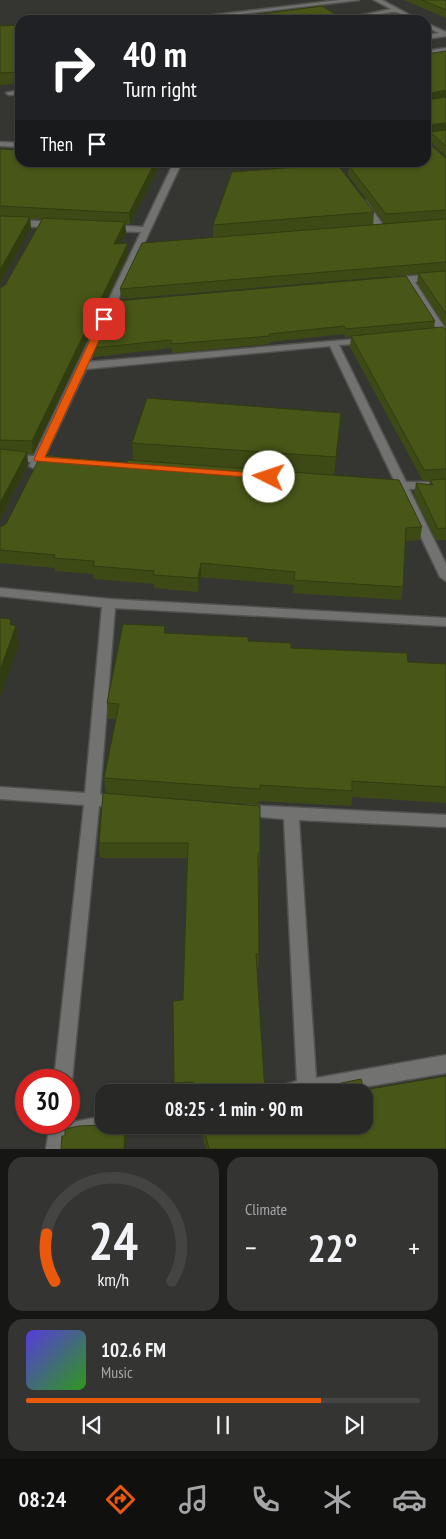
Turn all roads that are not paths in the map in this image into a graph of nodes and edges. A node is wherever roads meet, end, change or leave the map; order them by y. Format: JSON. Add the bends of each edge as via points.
{"nodes":[{"id":1,"x":356,"y":0,"type":"edge"},
{"id":2,"x":377,"y":0,"type":"edge"},
{"id":3,"x":397,"y":10,"type":"junction"},
{"id":4,"x":220,"y":15,"type":"edge"},
{"id":5,"x":370,"y":15,"type":"edge"},
{"id":6,"x":406,"y":15,"type":"edge"},
{"id":7,"x":431,"y":27,"type":"edge"},
{"id":8,"x":445,"y":34,"type":"edge"},
{"id":9,"x":431,"y":36,"type":"edge"},
{"id":10,"x":446,"y":50,"type":"edge"},
{"id":11,"x":431,"y":52,"type":"edge"},
{"id":12,"x":9,"y":92,"type":"dead end"},
{"id":13,"x":15,"y":92,"type":"edge"},
{"id":14,"x":446,"y":135,"type":"edge"},
{"id":15,"x":431,"y":137,"type":"edge"},
{"id":16,"x":0,"y":144,"type":"edge"},
{"id":17,"x":15,"y":145,"type":"edge"},
{"id":18,"x":431,"y":148,"type":"edge"},
{"id":19,"x":433,"y":150,"type":"edge"},
{"id":20,"x":176,"y":167,"type":"edge"},
{"id":21,"x":360,"y":199,"type":"edge"},
{"id":22,"x":0,"y":222,"type":"edge"},
{"id":23,"x":69,"y":226,"type":"edge"},
{"id":24,"x":98,"y":228,"type":"edge"},
{"id":25,"x":146,"y":230,"type":"junction"},
{"id":26,"x":373,"y":230,"type":"edge"},
{"id":27,"x":446,"y":276,"type":"edge"},
{"id":28,"x":409,"y":280,"type":"junction"},
{"id":29,"x":380,"y":282,"type":"edge"},
{"id":30,"x":443,"y":334,"type":"edge"},
{"id":31,"x":379,"y":339,"type":"edge"},
{"id":32,"x":333,"y":344,"type":"junction"},
{"id":33,"x":83,"y":366,"type":"junction"},
{"id":34,"x":0,"y":457,"type":"edge"},
{"id":35,"x":39,"y":459,"type":"junction"},
{"id":36,"x":68,"y":461,"type":"edge"},
{"id":37,"x":30,"y":476,"type":"edge"},
{"id":38,"x":374,"y":485,"type":"edge"},
{"id":39,"x":446,"y":485,"type":"edge"},
{"id":40,"x":404,"y":487,"type":"junction"},
{"id":41,"x":446,"y":576,"type":"edge"},
{"id":42,"x":0,"y":592,"type":"edge"},
{"id":43,"x":110,"y":603,"type":"junction"},
{"id":44,"x":446,"y":622,"type":"edge"},
{"id":45,"x":0,"y":794,"type":"edge"},
{"id":46,"x":92,"y":799,"type":"junction"},
{"id":47,"x":132,"y":802,"type":"edge"},
{"id":48,"x":231,"y":810,"type":"edge"},
{"id":49,"x":291,"y":815,"type":"junction"},
{"id":50,"x":446,"y":821,"type":"edge"},
{"id":51,"x":446,"y":1064,"type":"edge"},
{"id":52,"x":64,"y":1069,"type":"edge"},
{"id":53,"x":307,"y":1084,"type":"edge"},
{"id":54,"x":335,"y":1084,"type":"edge"},
{"id":55,"x":95,"y":1127,"type":"edge"},
{"id":56,"x":57,"y":1135,"type":"edge"}],
"edges":[{"from":1,"to":4,"type":"street"},
{"from":2,"to":3,"type":"street"},
{"from":3,"to":5,"type":"street"},
{"from":3,"to":6,"type":"street"},
{"from":7,"to":8,"type":"street"},
{"from":8,"to":9,"type":"street"},
{"from":10,"to":11,"type":"street"},
{"from":12,"to":13,"type":"street"},
{"from":14,"to":15,"type":"street"},
{"from":16,"to":17,"type":"street"},
{"from":18,"to":19,"type":"street"},
{"from":20,"to":25,"type":"street"},
{"from":21,"to":26,"type":"street","via":[[387,228]]},
{"from":22,"to":23,"type":"street","via":[[38,228]]},
{"from":24,"to":25,"type":"street"},
{"from":25,"to":33,"type":"street","via":[[142,248],[117,303]]},
{"from":27,"to":28,"type":"street"},
{"from":28,"to":29,"type":"street"},
{"from":28,"to":30,"type":"street"},
{"from":31,"to":32,"type":"street"},
{"from":32,"to":33,"type":"street"},
{"from":32,"to":40,"type":"street"},
{"from":33,"to":35,"type":"street"},
{"from":34,"to":35,"type":"street"},
{"from":35,"to":36,"type":"street"},
{"from":35,"to":37,"type":"street"},
{"from":38,"to":40,"type":"street"},
{"from":39,"to":40,"type":"street"},
{"from":40,"to":41,"type":"street"},
{"from":42,"to":43,"type":"street"},
{"from":43,"to":44,"type":"street"},
{"from":43,"to":46,"type":"street"},
{"from":45,"to":46,"type":"street"},
{"from":46,"to":47,"type":"street"},
{"from":46,"to":52,"type":"street"},
{"from":48,"to":49,"type":"street"},
{"from":49,"to":50,"type":"street"},
{"from":49,"to":53,"type":"street"},
{"from":51,"to":54,"type":"street"},
{"from":55,"to":56,"type":"street"}]}
